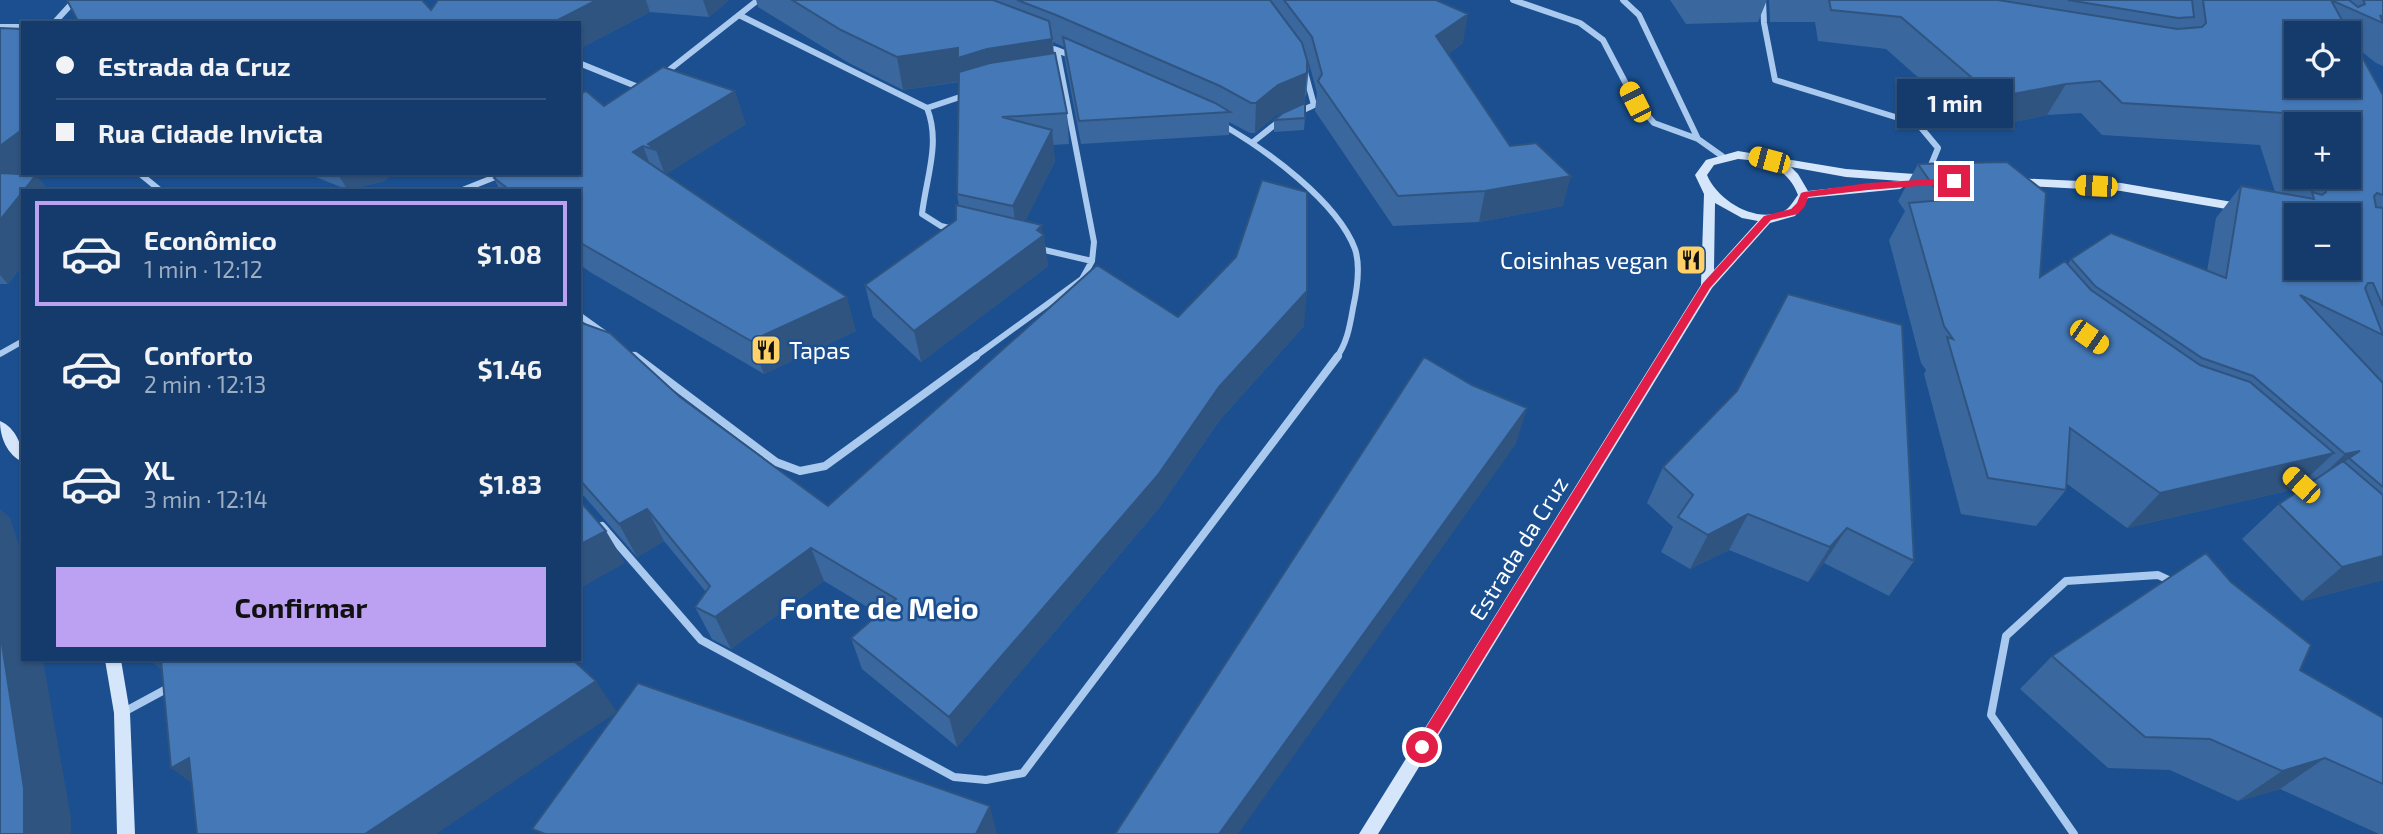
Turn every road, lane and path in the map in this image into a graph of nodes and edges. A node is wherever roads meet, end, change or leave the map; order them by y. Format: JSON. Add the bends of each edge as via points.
{"nodes":[{"id":1,"x":75,"y":0,"type":"edge"},
{"id":2,"x":758,"y":0,"type":"edge"},
{"id":3,"x":1513,"y":0,"type":"edge"},
{"id":4,"x":1623,"y":0,"type":"edge"},
{"id":5,"x":1763,"y":0,"type":"edge"},
{"id":6,"x":739,"y":15,"type":"junction"},
{"id":7,"x":56,"y":21,"type":"edge"},
{"id":8,"x":0,"y":26,"type":"edge"},
{"id":9,"x":21,"y":27,"type":"edge"},
{"id":10,"x":1044,"y":45,"type":"edge"},
{"id":11,"x":1057,"y":50,"type":"junction"},
{"id":12,"x":1297,"y":60,"type":"edge"},
{"id":13,"x":1081,"y":61,"type":"edge"},
{"id":14,"x":581,"y":64,"type":"edge"},
{"id":15,"x":1062,"y":77,"type":"junction"},
{"id":16,"x":1049,"y":79,"type":"edge"},
{"id":17,"x":644,"y":89,"type":"junction"},
{"id":18,"x":976,"y":92,"type":"edge"},
{"id":19,"x":633,"y":96,"type":"edge"},
{"id":20,"x":927,"y":108,"type":"junction"},
{"id":21,"x":1217,"y":121,"type":"edge"},
{"id":22,"x":1698,"y":139,"type":"junction"},
{"id":23,"x":1254,"y":142,"type":"junction"},
{"id":24,"x":1723,"y":156,"type":"junction"},
{"id":25,"x":1769,"y":160,"type":"junction"},
{"id":26,"x":141,"y":175,"type":"edge"},
{"id":27,"x":500,"y":175,"type":"edge"},
{"id":28,"x":1926,"y":179,"type":"junction"},
{"id":29,"x":2006,"y":182,"type":"edge"},
{"id":30,"x":159,"y":189,"type":"edge"},
{"id":31,"x":465,"y":189,"type":"edge"},
{"id":32,"x":1709,"y":195,"type":"junction"},
{"id":33,"x":1804,"y":195,"type":"junction"},
{"id":34,"x":2260,"y":212,"type":"edge"},
{"id":35,"x":1768,"y":218,"type":"junction"},
{"id":36,"x":966,"y":232,"type":"edge"},
{"id":37,"x":1029,"y":246,"type":"edge"},
{"id":38,"x":1092,"y":261,"type":"junction"},
{"id":39,"x":1707,"y":285,"type":"junction"},
{"id":40,"x":581,"y":316,"type":"edge"},
{"id":41,"x":587,"y":320,"type":"junction"},
{"id":42,"x":581,"y":323,"type":"edge"},
{"id":43,"x":609,"y":337,"type":"edge"},
{"id":44,"x":21,"y":342,"type":"edge"},
{"id":45,"x":621,"y":345,"type":"edge"},
{"id":46,"x":0,"y":354,"type":"edge"},
{"id":47,"x":0,"y":426,"type":"edge"},
{"id":48,"x":21,"y":454,"type":"edge"},
{"id":49,"x":597,"y":520,"type":"edge"},
{"id":50,"x":2181,"y":586,"type":"edge"},
{"id":51,"x":113,"y":661,"type":"edge"},
{"id":52,"x":177,"y":684,"type":"edge"},
{"id":53,"x":122,"y":713,"type":"junction"},
{"id":54,"x":126,"y":834,"type":"edge"},
{"id":55,"x":1368,"y":834,"type":"edge"},
{"id":56,"x":2074,"y":834,"type":"edge"}],
"edges":[{"from":1,"to":7,"type":"street"},
{"from":2,"to":6,"type":"street"},
{"from":3,"to":22,"type":"street","via":[[1580,23],[1603,40],[1635,102],[1654,123]]},
{"from":4,"to":22,"type":"street","via":[[1639,15]]},
{"from":5,"to":28,"type":"street","via":[[1775,80],[1918,124],[1938,148]]},
{"from":6,"to":17,"type":"street"},
{"from":6,"to":20,"type":"street"},
{"from":8,"to":9,"type":"street"},
{"from":10,"to":11,"type":"street"},
{"from":11,"to":13,"type":"street"},
{"from":11,"to":15,"type":"street"},
{"from":12,"to":23,"type":"street","via":[[1305,70],[1314,105],[1279,120]]},
{"from":14,"to":17,"type":"street"},
{"from":15,"to":16,"type":"street"},
{"from":15,"to":38,"type":"street","via":[[1094,242]]},
{"from":17,"to":19,"type":"street"},
{"from":18,"to":20,"type":"street"},
{"from":20,"to":36,"type":"street","via":[[933,119],[932,145],[922,214],[941,226]]},
{"from":21,"to":23,"type":"street"},
{"from":22,"to":24,"type":"street"},
{"from":23,"to":49,"type":"street","via":[[1334,215],[1356,251],[1357,290],[1344,348],[1023,773],[986,780],[954,777],[701,640]]},
{"from":24,"to":25,"type":"street"},
{"from":24,"to":32,"type":"street","via":[[1704,168],[1701,176]]},
{"from":25,"to":28,"type":"street","via":[[1846,173]]},
{"from":25,"to":33,"type":"street","via":[[1795,176]]},
{"from":26,"to":30,"type":"street"},
{"from":27,"to":31,"type":"street"},
{"from":28,"to":33,"type":"street","via":[[1943,181]]},
{"from":29,"to":34,"type":"street","via":[[2044,190],[2120,187]]},
{"from":32,"to":35,"type":"street","via":[[1734,211]]},
{"from":32,"to":39,"type":"street"},
{"from":33,"to":35,"type":"street","via":[[1794,211]]},
{"from":35,"to":39,"type":"street","name":"Estrada da Cruz"},
{"from":37,"to":38,"type":"street"},
{"from":38,"to":45,"type":"street","via":[[1082,279],[825,466],[800,471],[776,462]]},
{"from":39,"to":55,"type":"street","name":"Estrada da Cruz"},
{"from":40,"to":41,"type":"street"},
{"from":41,"to":42,"type":"street"},
{"from":41,"to":43,"type":"street"},
{"from":44,"to":46,"type":"street"},
{"from":47,"to":48,"type":"street"},
{"from":50,"to":56,"type":"street","via":[[2158,575],[2066,581],[2006,636],[1991,715]]},
{"from":51,"to":53,"type":"street"},
{"from":52,"to":53,"type":"street"},
{"from":53,"to":54,"type":"street"}]}
